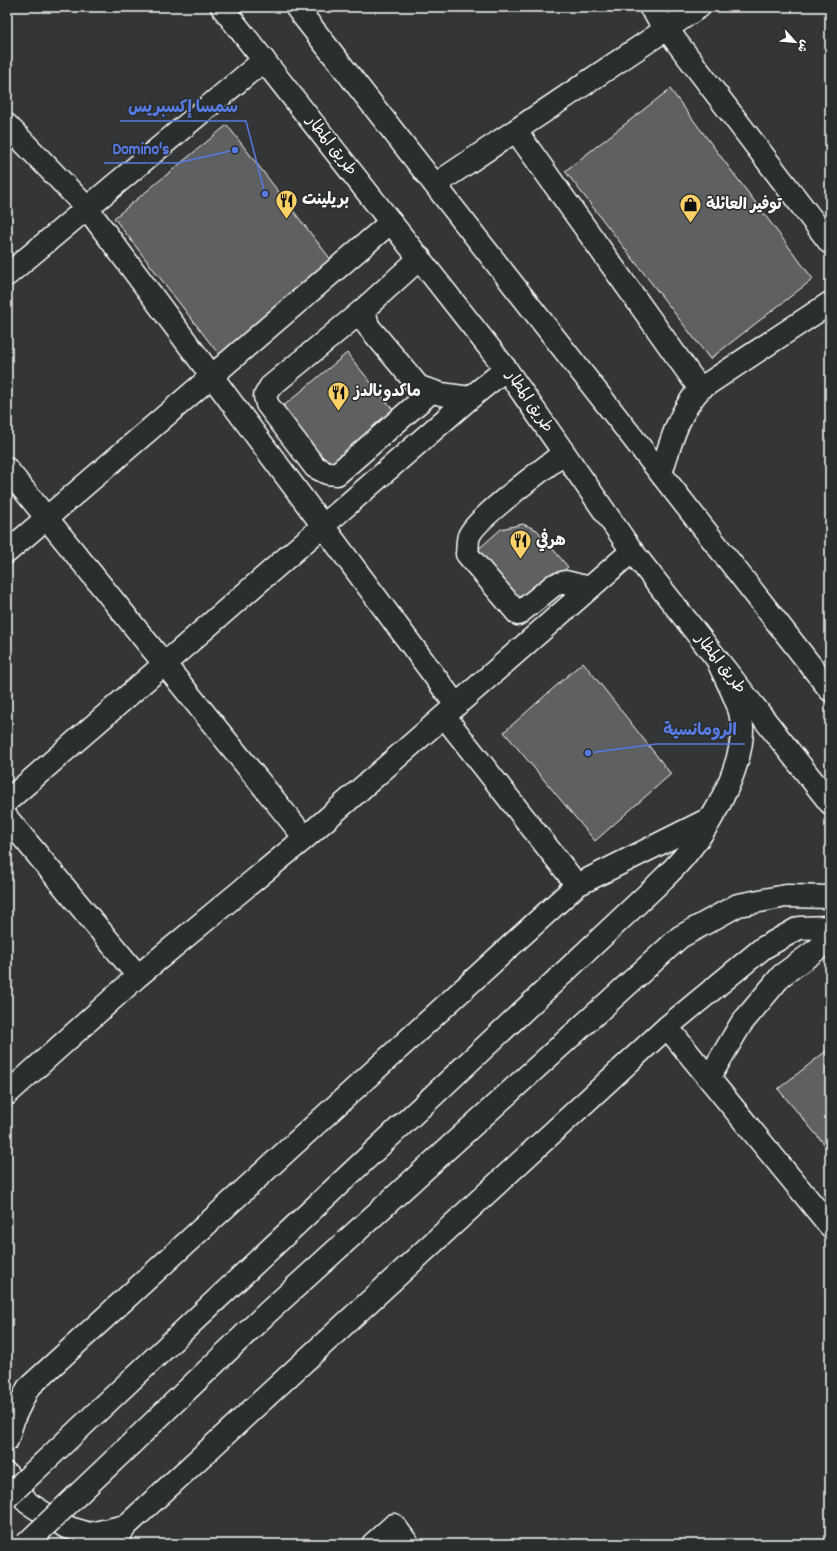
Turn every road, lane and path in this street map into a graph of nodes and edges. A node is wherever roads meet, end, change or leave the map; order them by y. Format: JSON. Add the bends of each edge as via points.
{"nodes":[{"id":1,"x":222,"y":7,"type":"edge"},
{"id":2,"x":296,"y":7,"type":"edge"},
{"id":3,"x":650,"y":7,"type":"edge"},
{"id":4,"x":698,"y":7,"type":"edge"},
{"id":5,"x":667,"y":28,"type":"junction"},
{"id":6,"x":264,"y":60,"type":"junction"},
{"id":7,"x":7,"y":125,"type":"edge"},
{"id":8,"x":516,"y":131,"type":"junction"},
{"id":9,"x":436,"y":184,"type":"junction"},
{"id":10,"x":87,"y":208,"type":"junction"},
{"id":11,"x":392,"y":222,"type":"junction"},
{"id":12,"x":830,"y":243,"type":"edge"},
{"id":13,"x":420,"y":258,"type":"junction"},
{"id":14,"x":7,"y":275,"type":"edge"},
{"id":15,"x":830,"y":303,"type":"edge"},
{"id":16,"x":364,"y":309,"type":"junction"},
{"id":17,"x":506,"y":369,"type":"junction"},
{"id":18,"x":212,"y":376,"type":"junction"},
{"id":19,"x":700,"y":389,"type":"junction"},
{"id":20,"x":432,"y":391,"type":"junction"},
{"id":21,"x":470,"y":398,"type":"junction"},
{"id":22,"x":564,"y":453,"type":"junction"},
{"id":23,"x":7,"y":469,"type":"edge"},
{"id":24,"x":661,"y":473,"type":"junction"},
{"id":25,"x":47,"y":518,"type":"junction"},
{"id":26,"x":324,"y":527,"type":"junction"},
{"id":27,"x":632,"y":551,"type":"junction"},
{"id":28,"x":7,"y":552,"type":"edge"},
{"id":29,"x":590,"y":588,"type":"junction"},
{"id":30,"x":717,"y":659,"type":"junction"},
{"id":31,"x":164,"y":664,"type":"junction"},
{"id":32,"x":830,"y":690,"type":"edge"},
{"id":33,"x":450,"y":710,"type":"junction"},
{"id":34,"x":7,"y":801,"type":"edge"},
{"id":35,"x":830,"y":803,"type":"edge"},
{"id":36,"x":7,"y":818,"type":"edge"},
{"id":37,"x":711,"y":818,"type":"junction"},
{"id":38,"x":305,"y":838,"type":"junction"},
{"id":39,"x":577,"y":886,"type":"junction"},
{"id":40,"x":830,"y":897,"type":"edge"},
{"id":41,"x":830,"y":927,"type":"edge"},
{"id":42,"x":830,"y":940,"type":"edge"},
{"id":43,"x":138,"y":976,"type":"junction"},
{"id":44,"x":667,"y":1027,"type":"junction"},
{"id":45,"x":709,"y":1078,"type":"junction"},
{"id":46,"x":7,"y":1094,"type":"edge"},
{"id":47,"x":830,"y":1226,"type":"edge"},
{"id":48,"x":28,"y":1388,"type":"junction"},
{"id":49,"x":7,"y":1396,"type":"edge"},
{"id":50,"x":7,"y":1440,"type":"edge"},
{"id":51,"x":7,"y":1474,"type":"edge"},
{"id":52,"x":7,"y":1496,"type":"edge"},
{"id":53,"x":126,"y":1526,"type":"junction"},
{"id":54,"x":26,"y":1544,"type":"edge"},
{"id":55,"x":113,"y":1544,"type":"edge"},
{"id":56,"x":373,"y":1544,"type":"edge"},
{"id":57,"x":408,"y":1544,"type":"edge"}],
"edges":[{"from":1,"to":6,"type":"street","name":"طريق المطار"},
{"from":2,"to":9,"type":"street"},
{"from":3,"to":5,"type":"street"},
{"from":4,"to":5,"type":"street"},
{"from":5,"to":8,"type":"street"},
{"from":5,"to":12,"type":"street"},
{"from":6,"to":10,"type":"street"},
{"from":6,"to":11,"type":"street","name":"طريق المطار"},
{"from":7,"to":10,"type":"street"},
{"from":8,"to":9,"type":"street"},
{"from":8,"to":19,"type":"street"},
{"from":9,"to":24,"type":"street"},
{"from":10,"to":14,"type":"street"},
{"from":10,"to":18,"type":"street"},
{"from":11,"to":13,"type":"street","name":"طريق المطار"},
{"from":11,"to":18,"type":"street"},
{"from":13,"to":16,"type":"street"},
{"from":13,"to":17,"type":"street","name":"طريق المطار"},
{"from":15,"to":19,"type":"street"},
{"from":16,"to":20,"type":"street","via":[[368,326],[419,387]]},
{"from":16,"to":20,"type":"street","via":[[270,387],[265,396],[267,404],[315,467],[327,473],[337,474]]},
{"from":17,"to":21,"type":"street"},
{"from":17,"to":22,"type":"street","name":"طريق المطار"},
{"from":18,"to":25,"type":"street"},
{"from":18,"to":26,"type":"street"},
{"from":19,"to":24,"type":"street","via":[[688,402],[677,423]]},
{"from":20,"to":21,"type":"street"},
{"from":21,"to":26,"type":"street"},
{"from":22,"to":27,"type":"street","name":"طريق المطار"},
{"from":22,"to":29,"type":"street","via":[[520,487],[475,528],[469,536],[467,554],[518,614],[554,585],[565,582]]},
{"from":23,"to":25,"type":"street"},
{"from":24,"to":32,"type":"street"},
{"from":25,"to":28,"type":"street"},
{"from":25,"to":31,"type":"street"},
{"from":26,"to":31,"type":"street"},
{"from":26,"to":33,"type":"street"},
{"from":27,"to":29,"type":"street"},
{"from":27,"to":30,"type":"street","name":"طريق المطار"},
{"from":29,"to":33,"type":"street"},
{"from":30,"to":35,"type":"street","name":"طريق المطار"},
{"from":30,"to":37,"type":"street","via":[[740,713],[741,744],[730,784]]},
{"from":31,"to":34,"type":"street"},
{"from":31,"to":38,"type":"street"},
{"from":33,"to":38,"type":"street"},
{"from":33,"to":39,"type":"street"},
{"from":36,"to":43,"type":"street"},
{"from":37,"to":39,"type":"street"},
{"from":37,"to":52,"type":"street","bridge":true,"via":[[688,852],[656,886]]},
{"from":38,"to":43,"type":"street"},
{"from":39,"to":48,"type":"street"},
{"from":40,"to":54,"type":"street","bridge":true,"via":[[786,896],[738,905],[680,937],[268,1313]]},
{"from":41,"to":44,"type":"street","via":[[799,928],[763,948]]},
{"from":42,"to":45,"type":"street","via":[[782,975],[741,1024]]},
{"from":43,"to":46,"type":"street"},
{"from":44,"to":45,"type":"street"},
{"from":44,"to":53,"type":"street"},
{"from":45,"to":47,"type":"street"},
{"from":48,"to":49,"type":"street"},
{"from":48,"to":50,"type":"street","via":[[14,1417]]},
{"from":51,"to":53,"type":"street","via":[[28,1503],[66,1527],[90,1534]]},
{"from":53,"to":55,"type":"street"},
{"from":56,"to":57,"type":"street","via":[[394,1525]]}]}
